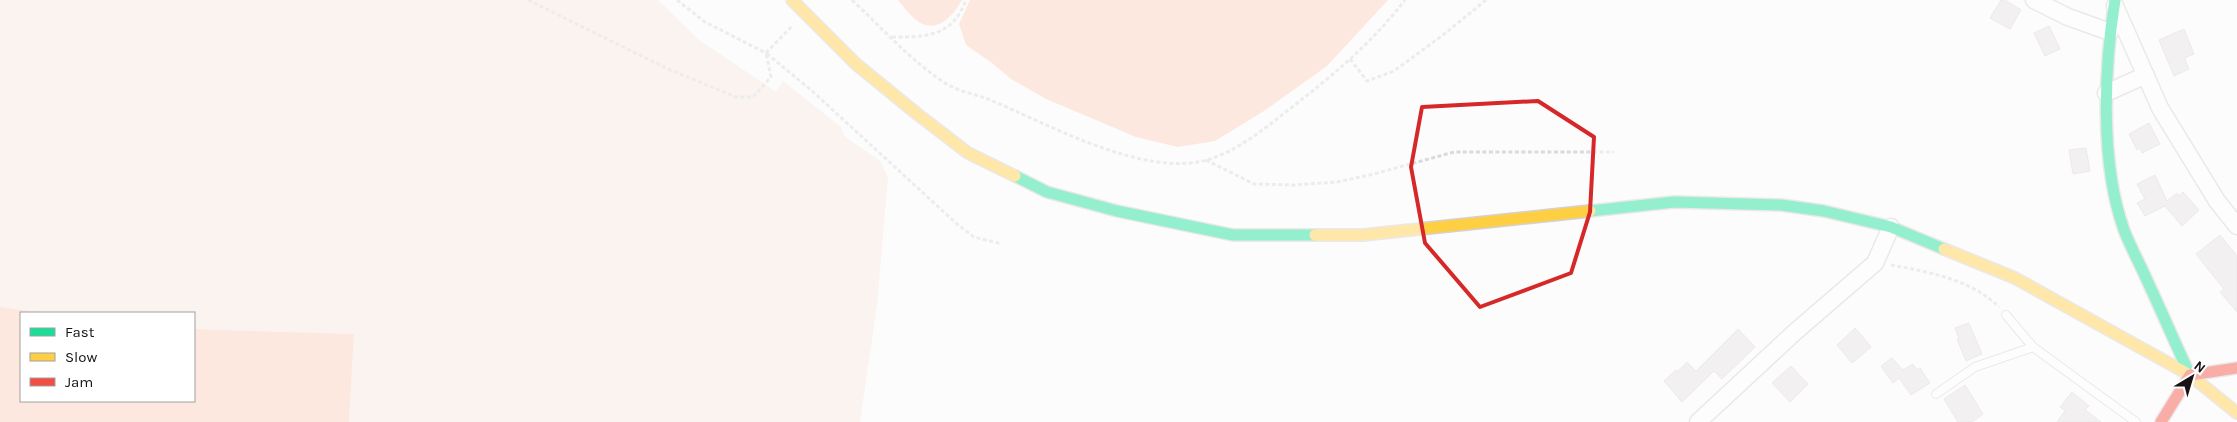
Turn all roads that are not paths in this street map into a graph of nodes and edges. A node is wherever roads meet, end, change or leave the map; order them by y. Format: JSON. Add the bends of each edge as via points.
{"nodes":[{"id":1,"x":792,"y":0,"type":"edge"},
{"id":2,"x":2034,"y":0,"type":"edge"},
{"id":3,"x":2115,"y":3,"type":"edge"},
{"id":4,"x":2110,"y":32,"type":"junction"},
{"id":5,"x":2146,"y":75,"type":"junction"},
{"id":6,"x":2106,"y":93,"type":"junction"},
{"id":7,"x":2237,"y":226,"type":"edge"},
{"id":8,"x":1891,"y":227,"type":"junction"},
{"id":9,"x":2006,"y":314,"type":"road end"},
{"id":10,"x":2033,"y":346,"type":"junction"},
{"id":11,"x":2237,"y":368,"type":"edge"},
{"id":12,"x":2190,"y":375,"type":"junction"},
{"id":13,"x":1936,"y":394,"type":"dead end"},
{"id":14,"x":2237,"y":413,"type":"edge"},
{"id":15,"x":1698,"y":422,"type":"edge"},
{"id":16,"x":2136,"y":422,"type":"edge"},
{"id":17,"x":2161,"y":422,"type":"edge"}],
"edges":[{"from":1,"to":8,"type":"street","via":[[856,64],[968,153],[1047,192],[1117,211],[1232,235],[1363,235],[1674,202],[1781,205]]},
{"from":2,"to":4,"type":"street"},
{"from":3,"to":4,"type":"street"},
{"from":3,"to":5,"type":"street"},
{"from":4,"to":6,"type":"street"},
{"from":5,"to":6,"type":"street"},
{"from":5,"to":7,"type":"street","via":[[2160,108],[2217,201]]},
{"from":6,"to":12,"type":"street","via":[[2110,163],[2124,230]]},
{"from":8,"to":12,"type":"street","via":[[2015,278]]},
{"from":8,"to":15,"type":"street","via":[[1875,263],[1794,332]]},
{"from":9,"to":10,"type":"lane"},
{"from":10,"to":13,"type":"lane","via":[[1975,367]]},
{"from":10,"to":16,"type":"lane"},
{"from":11,"to":12,"type":"street"},
{"from":12,"to":14,"type":"street"},
{"from":12,"to":17,"type":"street"}]}
